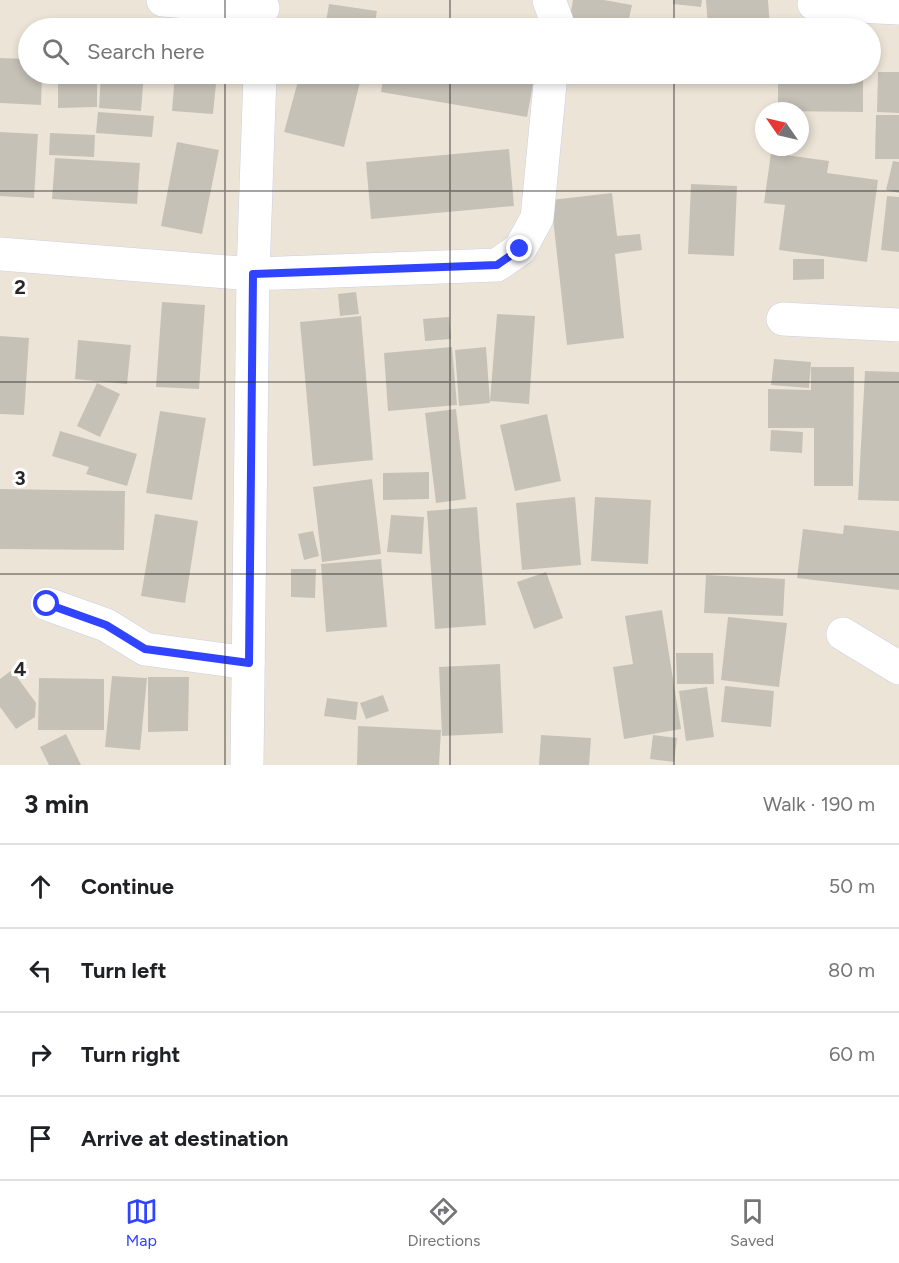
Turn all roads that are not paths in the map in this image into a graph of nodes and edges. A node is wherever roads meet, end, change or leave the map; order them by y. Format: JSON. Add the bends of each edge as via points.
{"nodes":[{"id":1,"x":163,"y":0,"type":"edge"},
{"id":2,"x":549,"y":0,"type":"edge"},
{"id":3,"x":814,"y":4,"type":"dead end"},
{"id":4,"x":899,"y":8,"type":"edge"},
{"id":5,"x":263,"y":12,"type":"edge"},
{"id":6,"x":556,"y":18,"type":"edge"},
{"id":7,"x":260,"y":84,"type":"edge"},
{"id":8,"x":550,"y":84,"type":"edge"},
{"id":9,"x":0,"y":254,"type":"edge"},
{"id":10,"x":253,"y":274,"type":"junction"},
{"id":11,"x":783,"y":319,"type":"dead end"},
{"id":12,"x":899,"y":325,"type":"edge"},
{"id":13,"x":47,"y":604,"type":"dead end"},
{"id":14,"x":843,"y":634,"type":"dead end"},
{"id":15,"x":249,"y":663,"type":"junction"},
{"id":16,"x":899,"y":668,"type":"edge"},
{"id":17,"x":247,"y":765,"type":"edge"}],
"edges":[{"from":1,"to":5,"type":"street"},
{"from":2,"to":6,"type":"street"},
{"from":3,"to":4,"type":"street"},
{"from":7,"to":10,"type":"street"},
{"from":8,"to":10,"type":"street","via":[[537,218],[520,249],[497,265]]},
{"from":9,"to":10,"type":"street"},
{"from":10,"to":15,"type":"street"},
{"from":11,"to":12,"type":"street"},
{"from":13,"to":15,"type":"street","via":[[106,625],[145,649]]},
{"from":14,"to":16,"type":"street"},
{"from":15,"to":17,"type":"street"}]}
